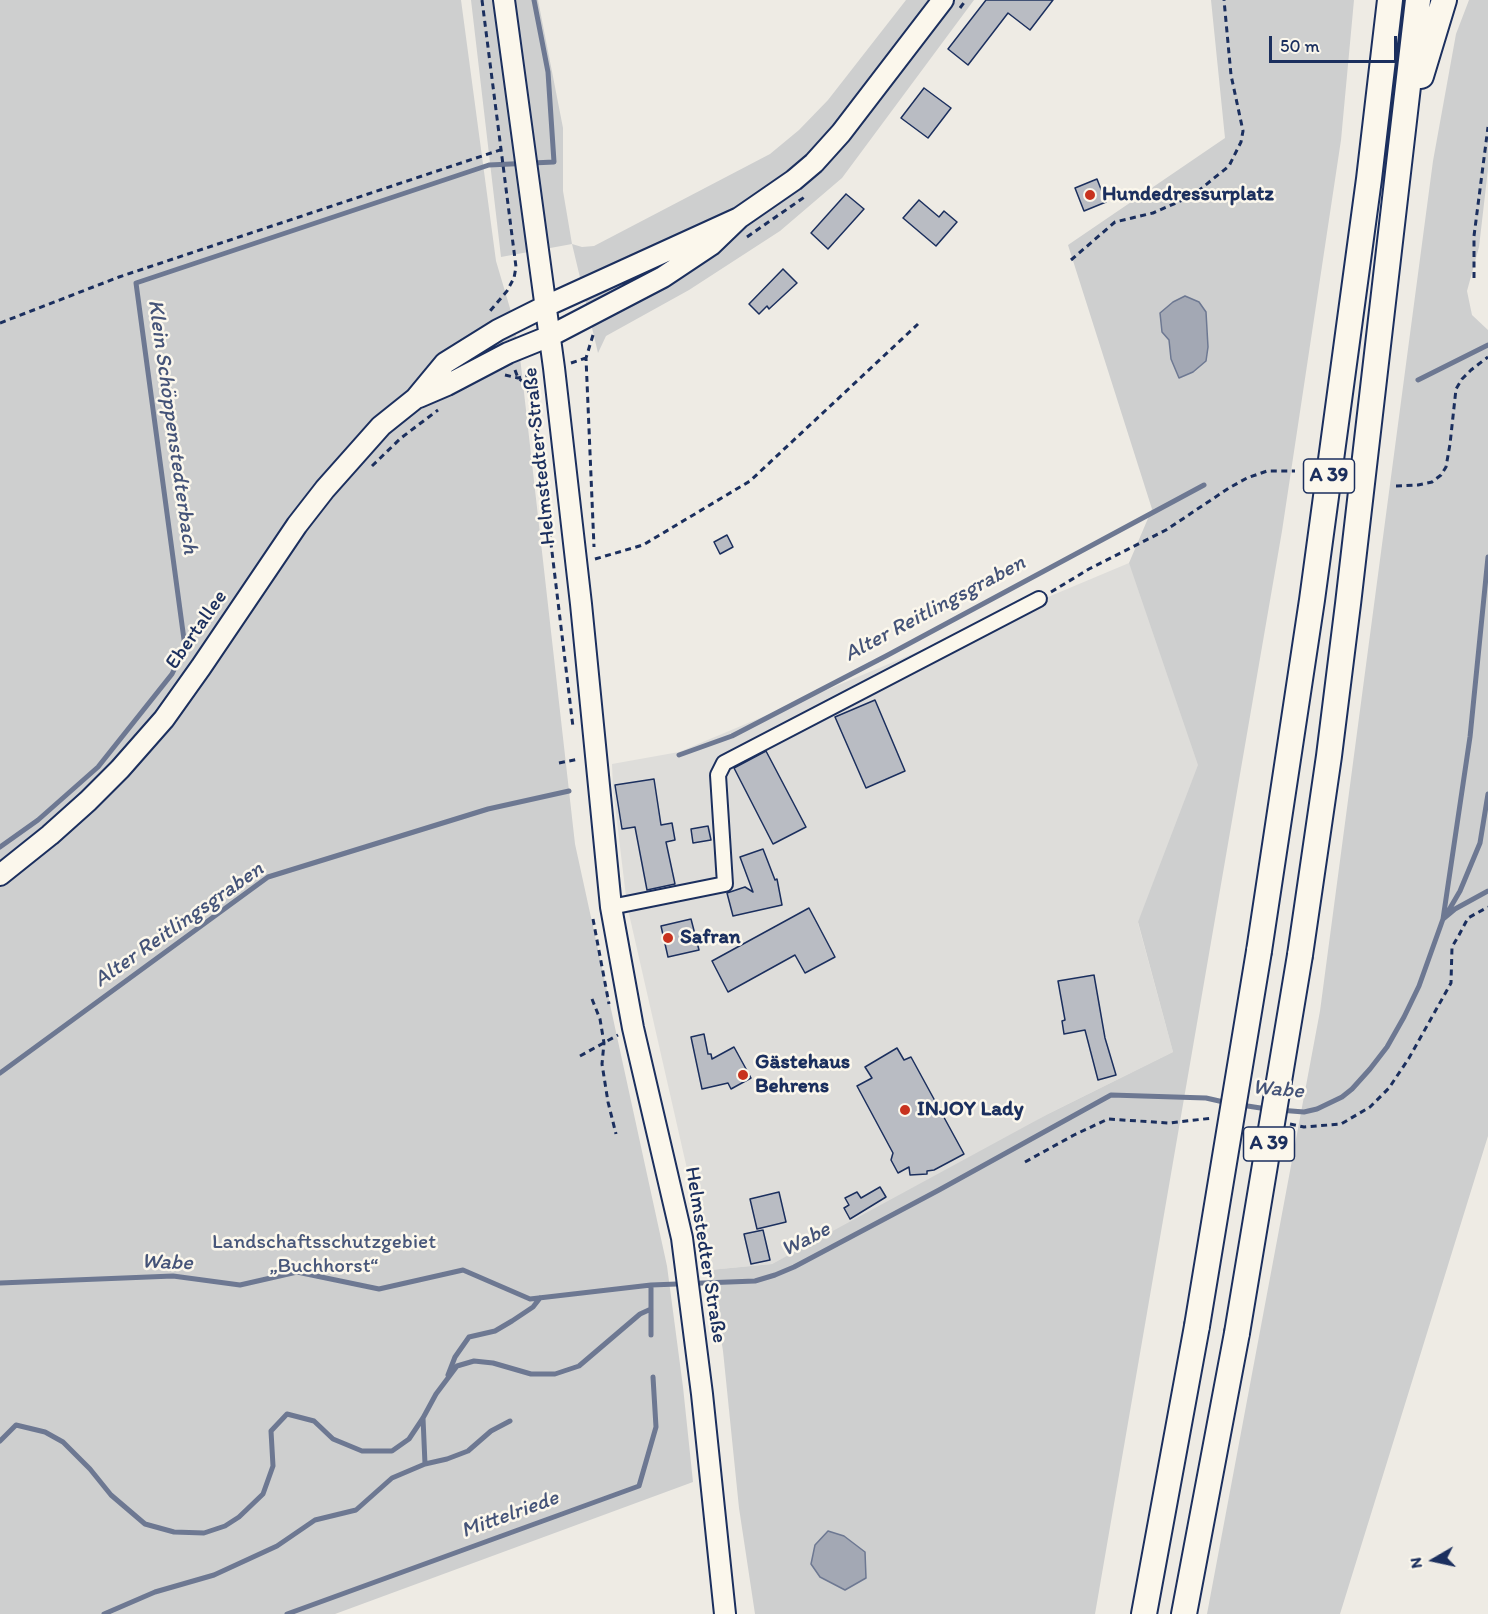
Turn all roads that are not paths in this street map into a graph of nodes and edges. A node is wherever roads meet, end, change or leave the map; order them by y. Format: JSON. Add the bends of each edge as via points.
{"nodes":[{"id":1,"x":504,"y":0,"type":"edge"},
{"id":2,"x":943,"y":0,"type":"edge"},
{"id":3,"x":1390,"y":0,"type":"edge"},
{"id":4,"x":1418,"y":0,"type":"edge"},
{"id":5,"x":1444,"y":0,"type":"edge"},
{"id":6,"x":1398,"y":178,"type":"junction"},
{"id":7,"x":739,"y":218,"type":"junction"},
{"id":8,"x":546,"y":306,"type":"junction"},
{"id":9,"x":550,"y":336,"type":"junction"},
{"id":10,"x":417,"y":398,"type":"junction"},
{"id":11,"x":1039,"y":599,"type":"road end"},
{"id":12,"x":0,"y":875,"type":"edge"},
{"id":13,"x":611,"y":908,"type":"junction"},
{"id":14,"x":724,"y":1614,"type":"edge"},
{"id":15,"x":1144,"y":1614,"type":"edge"},
{"id":16,"x":1184,"y":1614,"type":"edge"}],
"edges":[{"from":1,"to":8,"type":"main road","name":"Helmstedter Straße"},
{"from":2,"to":7,"type":"main road","via":[[814,163]]},
{"from":3,"to":15,"type":"highway","number":"A 39","bridge":true,"via":[[1314,589],[1259,951],[1197,1326]]},
{"from":4,"to":6,"type":"highway","number":"A 39"},
{"from":5,"to":6,"type":"highway","via":[[1425,58]]},
{"from":6,"to":16,"type":"highway","number":"A 39","bridge":true,"via":[[1330,744],[1300,955],[1238,1333]]},
{"from":7,"to":8,"type":"main road","name":"Ebertallee"},
{"from":7,"to":9,"type":"main road","name":"Ebertallee","via":[[711,244],[663,277]]},
{"from":8,"to":9,"type":"main road","name":"Helmstedter Straße"},
{"from":8,"to":10,"type":"main road","name":"Ebertallee","via":[[445,363]]},
{"from":9,"to":10,"type":"main road","name":"Ebertallee"},
{"from":9,"to":13,"type":"main road","name":"Helmstedter Straße"},
{"from":10,"to":12,"type":"main road","name":"Ebertallee","via":[[381,426],[318,498],[164,719],[80,808]]},
{"from":11,"to":13,"type":"street","via":[[724,763],[718,775],[725,884]]},
{"from":13,"to":14,"type":"main road","name":"Helmstedter Straße","via":[[633,1028],[682,1238]]}]}
